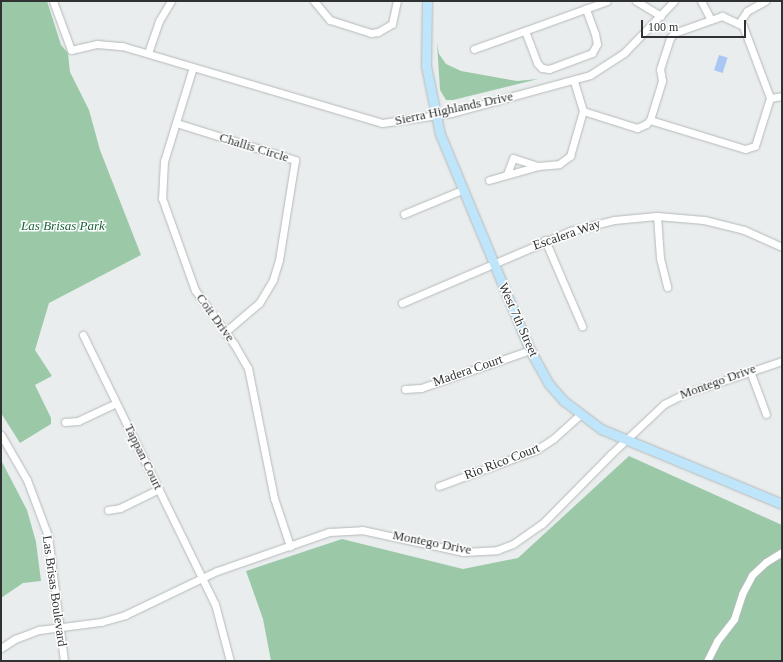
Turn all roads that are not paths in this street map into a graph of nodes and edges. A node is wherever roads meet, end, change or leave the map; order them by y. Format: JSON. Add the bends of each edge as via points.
{"nodes":[{"id":1,"x":53,"y":1,"type":"edge"},
{"id":2,"x":171,"y":1,"type":"edge"},
{"id":3,"x":314,"y":1,"type":"edge"},
{"id":4,"x":397,"y":1,"type":"edge"},
{"id":5,"x":427,"y":1,"type":"edge"},
{"id":6,"x":607,"y":1,"type":"edge"},
{"id":7,"x":636,"y":1,"type":"edge"},
{"id":8,"x":674,"y":1,"type":"edge"},
{"id":9,"x":701,"y":1,"type":"edge"},
{"id":10,"x":765,"y":1,"type":"edge"},
{"id":11,"x":586,"y":9,"type":"junction"},
{"id":12,"x":661,"y":16,"type":"junction"},
{"id":13,"x":711,"y":20,"type":"junction"},
{"id":14,"x":739,"y":23,"type":"junction"},
{"id":15,"x":525,"y":31,"type":"junction"},
{"id":16,"x":474,"y":49,"type":"dead end"},
{"id":17,"x":148,"y":53,"type":"junction"},
{"id":18,"x":193,"y":67,"type":"junction"},
{"id":19,"x":574,"y":82,"type":"junction"},
{"id":20,"x":782,"y":96,"type":"edge"},
{"id":21,"x":770,"y":98,"type":"junction"},
{"id":22,"x":583,"y":111,"type":"junction"},
{"id":23,"x":434,"y":114,"type":"junction"},
{"id":24,"x":650,"y":120,"type":"junction"},
{"id":25,"x":176,"y":124,"type":"junction"},
{"id":26,"x":538,"y":166,"type":"junction"},
{"id":27,"x":507,"y":174,"type":"junction"},
{"id":28,"x":489,"y":180,"type":"dead end"},
{"id":29,"x":462,"y":190,"type":"junction"},
{"id":30,"x":404,"y":214,"type":"dead end"},
{"id":31,"x":657,"y":216,"type":"junction"},
{"id":32,"x":546,"y":240,"type":"junction"},
{"id":33,"x":782,"y":247,"type":"edge"},
{"id":34,"x":493,"y":264,"type":"junction"},
{"id":35,"x":667,"y":287,"type":"dead end"},
{"id":36,"x":402,"y":303,"type":"dead end"},
{"id":37,"x":582,"y":326,"type":"dead end"},
{"id":38,"x":225,"y":332,"type":"junction"},
{"id":39,"x":83,"y":335,"type":"dead end"},
{"id":40,"x":530,"y":350,"type":"junction"},
{"id":41,"x":782,"y":361,"type":"edge"},
{"id":42,"x":750,"y":370,"type":"junction"},
{"id":43,"x":405,"y":389,"type":"dead end"},
{"id":44,"x":116,"y":403,"type":"junction"},
{"id":45,"x":766,"y":414,"type":"dead end"},
{"id":46,"x":580,"y":415,"type":"junction"},
{"id":47,"x":65,"y":422,"type":"dead end"},
{"id":48,"x":1,"y":435,"type":"edge"},
{"id":49,"x":625,"y":440,"type":"junction"},
{"id":50,"x":439,"y":486,"type":"dead end"},
{"id":51,"x":159,"y":489,"type":"junction"},
{"id":52,"x":782,"y":504,"type":"edge"},
{"id":53,"x":108,"y":510,"type":"dead end"},
{"id":54,"x":290,"y":546,"type":"junction"},
{"id":55,"x":782,"y":552,"type":"edge"},
{"id":56,"x":202,"y":578,"type":"junction"},
{"id":57,"x":60,"y":627,"type":"junction"},
{"id":58,"x":1,"y":648,"type":"edge"},
{"id":59,"x":64,"y":661,"type":"edge"},
{"id":60,"x":230,"y":661,"type":"edge"},
{"id":61,"x":708,"y":661,"type":"edge"}],
"edges":[{"from":1,"to":17,"type":"street","name":"Sierra Highlands Drive","via":[[71,50],[109,44]]},
{"from":2,"to":17,"type":"street","via":[[159,21]]},
{"from":3,"to":4,"type":"street","via":[[330,20],[371,33],[392,24]]},
{"from":5,"to":23,"type":"main road","name":"West 7th Street","via":[[426,66]]},
{"from":6,"to":11,"type":"street"},
{"from":7,"to":12,"type":"street"},
{"from":8,"to":12,"type":"street","name":"Sierra Highlands Drive"},
{"from":9,"to":13,"type":"street"},
{"from":10,"to":14,"type":"street","via":[[747,11]]},
{"from":11,"to":15,"type":"street"},
{"from":11,"to":15,"type":"street","via":[[595,34],[596,44],[592,53],[549,69],[542,68],[537,62]]},
{"from":12,"to":19,"type":"street","name":"Sierra Highlands Drive","via":[[624,53],[602,69]]},
{"from":13,"to":14,"type":"street","via":[[722,16]]},
{"from":13,"to":24,"type":"street","via":[[674,33],[670,38],[660,69],[662,81]]},
{"from":14,"to":21,"type":"street","via":[[743,26]]},
{"from":15,"to":16,"type":"street"},
{"from":17,"to":18,"type":"street","name":"Sierra Highlands Drive"},
{"from":18,"to":23,"type":"street","name":"Sierra Highlands Drive","via":[[370,122],[392,123]]},
{"from":18,"to":25,"type":"street","name":"Coit Drive"},
{"from":19,"to":22,"type":"street"},
{"from":19,"to":23,"type":"street","name":"Sierra Highlands Drive"},
{"from":20,"to":21,"type":"street"},
{"from":21,"to":24,"type":"street","via":[[755,146],[745,149]]},
{"from":22,"to":24,"type":"street","via":[[637,128]]},
{"from":22,"to":26,"type":"street","via":[[570,156],[559,164]]},
{"from":23,"to":29,"type":"main road","name":"West 7th Street"},
{"from":25,"to":38,"type":"street","name":"Coit Drive","via":[[162,173],[165,211],[195,290]]},
{"from":25,"to":38,"type":"street","name":"Challis Circle","via":[[295,160],[277,268],[259,302]]},
{"from":26,"to":27,"type":"street"},
{"from":26,"to":27,"type":"street","via":[[513,158]]},
{"from":27,"to":28,"type":"street"},
{"from":29,"to":30,"type":"street"},
{"from":29,"to":34,"type":"main road","name":"West 7th Street"},
{"from":31,"to":32,"type":"street","name":"Escalera Way","via":[[591,224]]},
{"from":31,"to":33,"type":"street","name":"Escalera Way","via":[[683,217],[724,224],[764,237]]},
{"from":31,"to":35,"type":"street","via":[[660,258]]},
{"from":32,"to":34,"type":"street","name":"Escalera Way"},
{"from":32,"to":37,"type":"street"},
{"from":34,"to":36,"type":"street","name":"Escalera Way"},
{"from":34,"to":40,"type":"main road","name":"West 7th Street"},
{"from":38,"to":54,"type":"street","name":"Coit Drive","via":[[242,355],[252,381],[275,503]]},
{"from":39,"to":44,"type":"street","name":"Tappan Court"},
{"from":40,"to":43,"type":"street","name":"Madera Court","via":[[420,388]]},
{"from":40,"to":46,"type":"main road","name":"West 7th Street","via":[[549,384]]},
{"from":41,"to":42,"type":"street","name":"Montego Drive"},
{"from":42,"to":45,"type":"street"},
{"from":42,"to":49,"type":"street","name":"Montego Drive","via":[[675,398],[656,410]]},
{"from":44,"to":47,"type":"street","via":[[78,421]]},
{"from":44,"to":51,"type":"street","name":"Tappan Court"},
{"from":46,"to":49,"type":"main road","name":"West 7th Street","via":[[601,429]]},
{"from":46,"to":50,"type":"street","name":"Rio Rico Court","via":[[536,450]]},
{"from":48,"to":57,"type":"street","name":"Las Brisas Boulevard","via":[[27,480],[42,517],[52,558]]},
{"from":49,"to":52,"type":"main road","name":"West 7th Street"},
{"from":49,"to":54,"type":"street","name":"Montego Drive","via":[[542,524],[513,544],[497,550],[463,552],[362,530],[329,532]]},
{"from":51,"to":53,"type":"street","via":[[120,508]]},
{"from":51,"to":56,"type":"street","name":"Tappan Court"},
{"from":54,"to":56,"type":"street","name":"Montego Drive"},
{"from":55,"to":61,"type":"street","via":[[752,575],[742,594],[734,619],[717,641]]},
{"from":56,"to":57,"type":"street","name":"Montego Drive","via":[[125,616]]},
{"from":56,"to":60,"type":"street","name":"Tappan Court","via":[[221,621]]},
{"from":57,"to":58,"type":"street","name":"Montego Drive","via":[[27,634]]},
{"from":57,"to":59,"type":"street","name":"Las Brisas Boulevard"}]}
